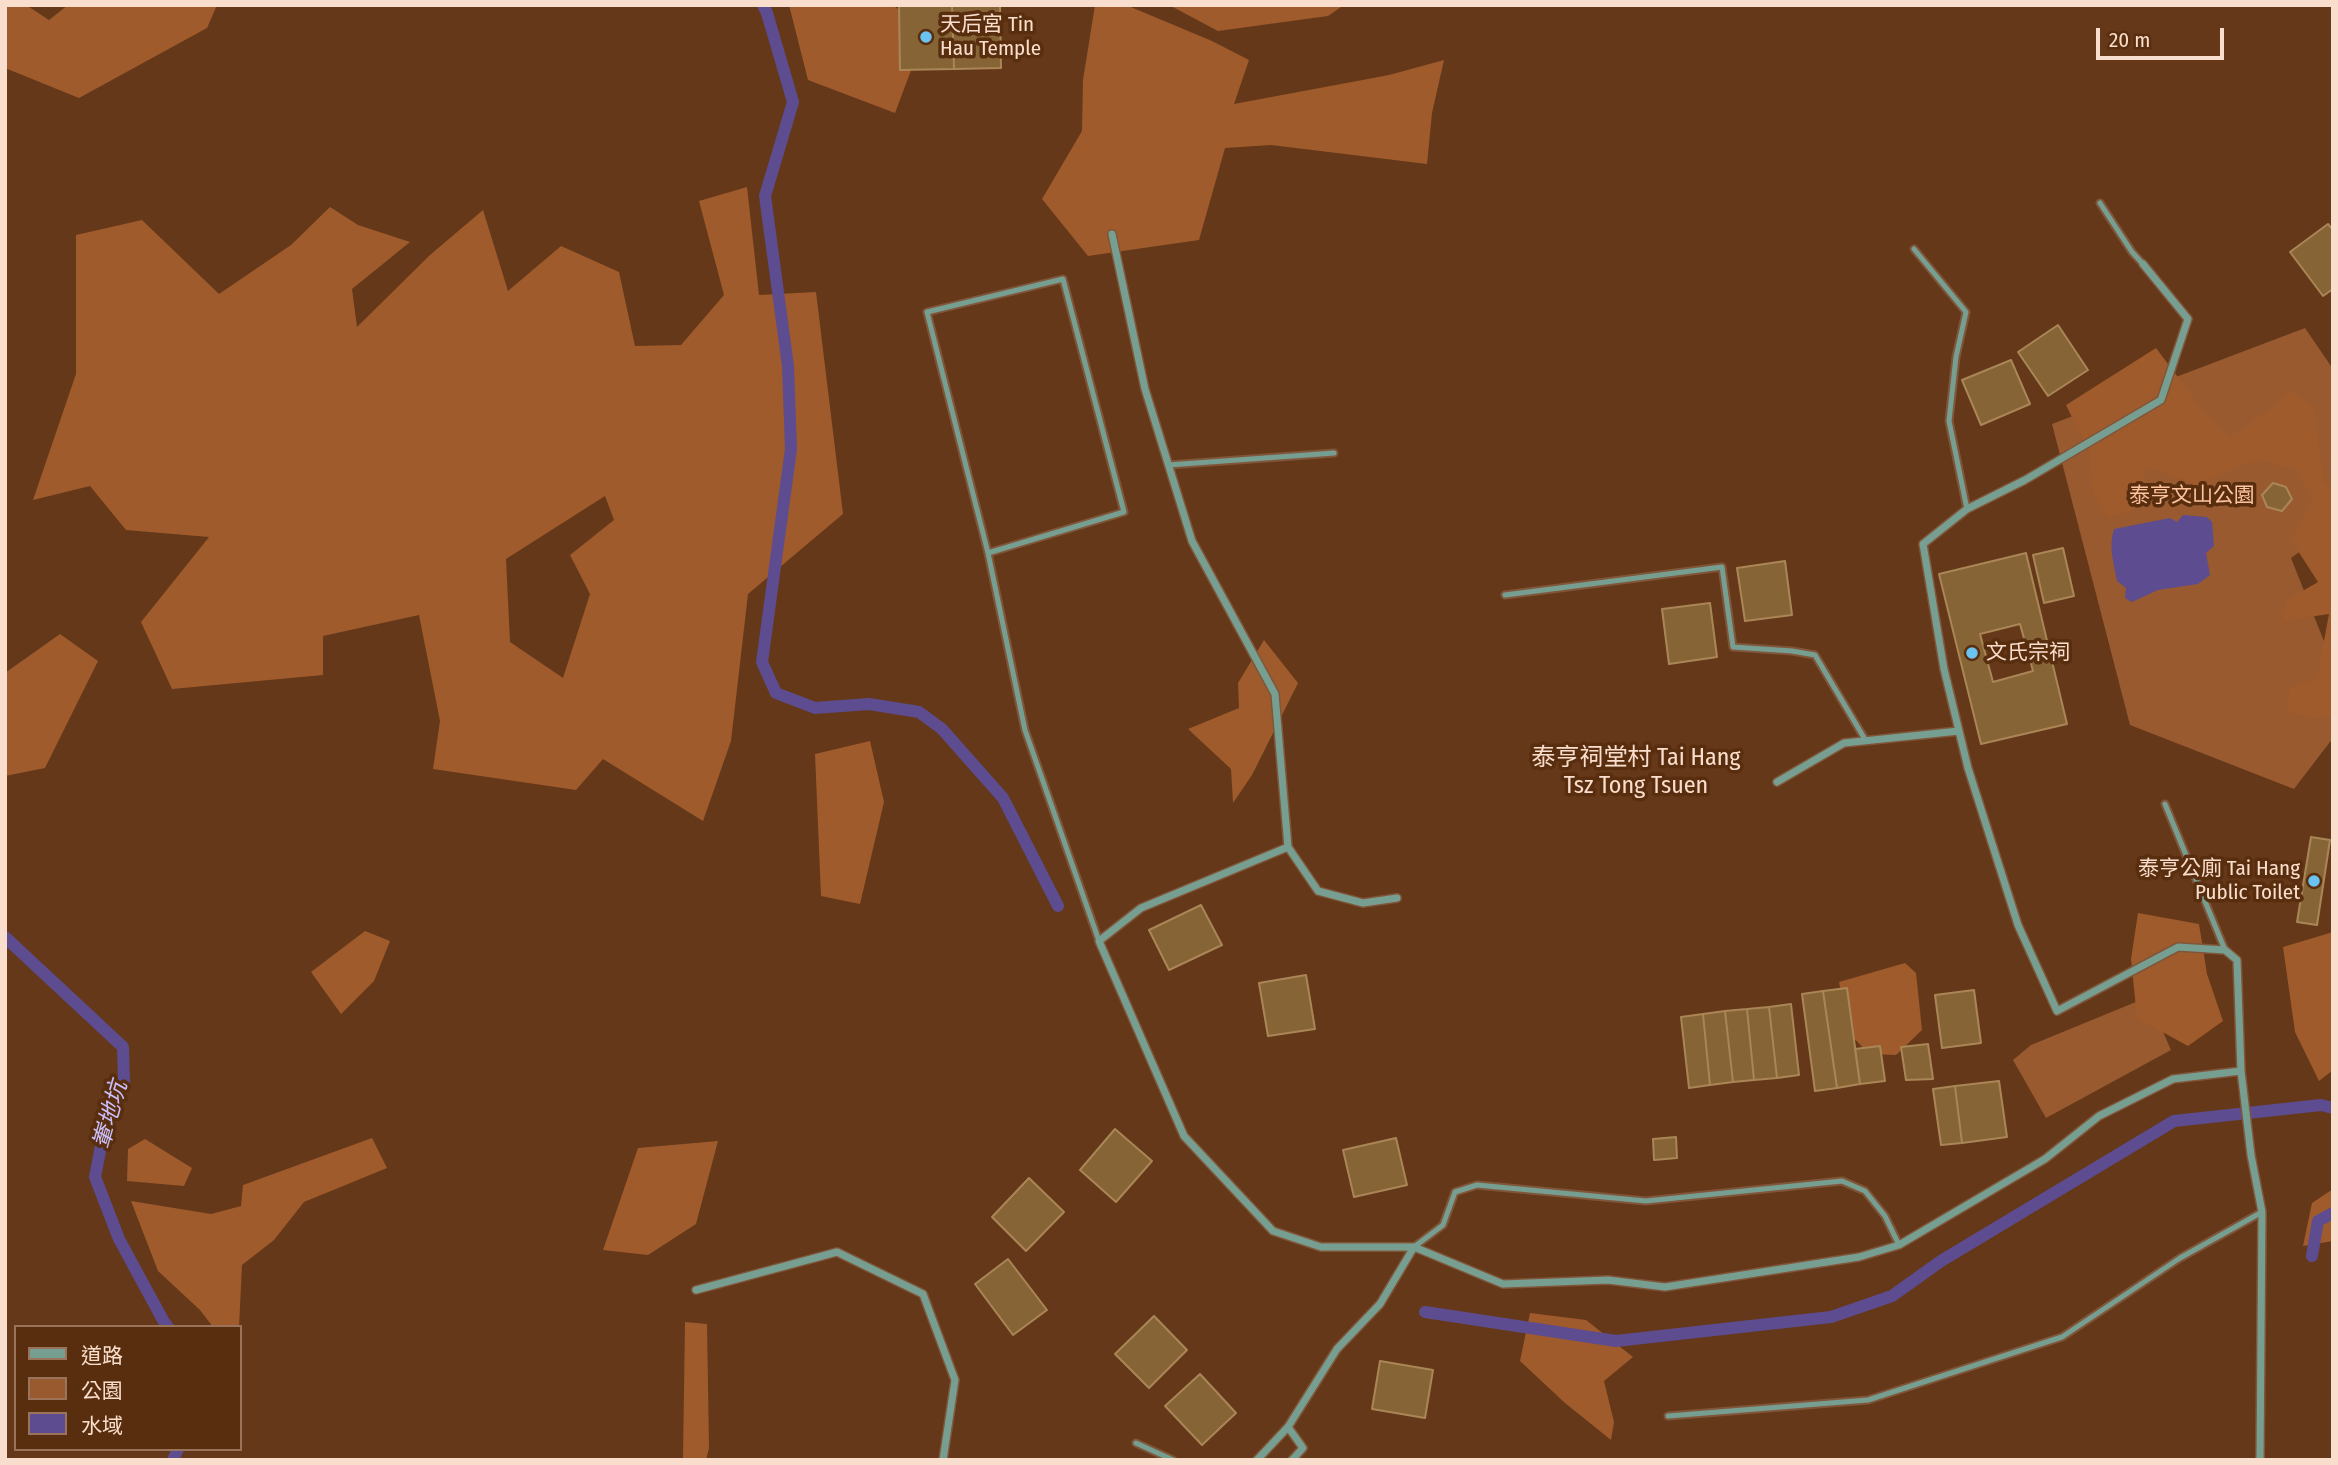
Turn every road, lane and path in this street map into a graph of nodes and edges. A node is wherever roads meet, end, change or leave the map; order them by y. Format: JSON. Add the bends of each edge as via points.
{"nodes":[{"id":1,"x":2100,"y":203,"type":"dead end"},
{"id":2,"x":1112,"y":234,"type":"dead end"},
{"id":3,"x":1914,"y":249,"type":"dead end"},
{"id":4,"x":2143,"y":264,"type":"joint"},
{"id":5,"x":1334,"y":453,"type":"dead end"},
{"id":6,"x":1168,"y":465,"type":"junction"},
{"id":7,"x":1967,"y":509,"type":"junction"},
{"id":8,"x":988,"y":553,"type":"junction"},
{"id":9,"x":1505,"y":595,"type":"dead end"},
{"id":10,"x":1959,"y":731,"type":"junction"},
{"id":11,"x":1866,"y":741,"type":"junction"},
{"id":12,"x":1777,"y":782,"type":"dead end"},
{"id":13,"x":2165,"y":804,"type":"dead end"},
{"id":14,"x":1287,"y":847,"type":"junction"},
{"id":15,"x":1397,"y":898,"type":"dead end"},
{"id":16,"x":1099,"y":941,"type":"junction"},
{"id":17,"x":2225,"y":950,"type":"junction"},
{"id":18,"x":2241,"y":1071,"type":"junction"},
{"id":19,"x":2262,"y":1212,"type":"junction"},
{"id":20,"x":1899,"y":1245,"type":"junction"},
{"id":21,"x":1414,"y":1247,"type":"junction"},
{"id":22,"x":696,"y":1290,"type":"dead end"},
{"id":23,"x":1668,"y":1416,"type":"dead end"},
{"id":24,"x":1288,"y":1427,"type":"junction"},
{"id":25,"x":1136,"y":1443,"type":"dead end"},
{"id":26,"x":943,"y":1460,"type":"edge"},
{"id":27,"x":1173,"y":1460,"type":"edge"},
{"id":28,"x":1257,"y":1460,"type":"edge"},
{"id":29,"x":1292,"y":1460,"type":"edge"},
{"id":30,"x":2260,"y":1460,"type":"edge"}],
"edges":[{"from":1,"to":4,"type":"lane"},
{"from":2,"to":6,"type":"street","via":[[1145,389]]},
{"from":3,"to":7,"type":"lane","via":[[1966,312],[1949,421]]},
{"from":4,"to":7,"type":"street","via":[[2188,319],[2161,400]]},
{"from":5,"to":6,"type":"lane"},
{"from":6,"to":14,"type":"street","via":[[1192,541],[1275,694]]},
{"from":7,"to":10,"type":"street","via":[[1923,544]]},
{"from":8,"to":8,"type":"lane","via":[[927,312],[1063,279],[1124,512]]},
{"from":8,"to":16,"type":"lane","via":[[1025,730]]},
{"from":9,"to":11,"type":"lane","via":[[1723,567],[1733,647],[1815,655]]},
{"from":10,"to":11,"type":"street"},
{"from":10,"to":17,"type":"street","via":[[2018,925],[2057,1011],[2178,947]]},
{"from":11,"to":12,"type":"street","via":[[1844,743]]},
{"from":13,"to":17,"type":"lane"},
{"from":14,"to":15,"type":"street","via":[[1318,891],[1363,903]]},
{"from":14,"to":16,"type":"street","via":[[1141,908]]},
{"from":16,"to":21,"type":"street","via":[[1184,1136],[1273,1231],[1321,1247]]},
{"from":17,"to":18,"type":"street","via":[[2237,960]]},
{"from":18,"to":19,"type":"street"},
{"from":18,"to":20,"type":"street","via":[[2173,1079],[2099,1116],[2045,1159]]},
{"from":19,"to":23,"type":"lane","via":[[2180,1258],[2062,1337],[1868,1400]]},
{"from":19,"to":30,"type":"street"},
{"from":20,"to":21,"type":"street","via":[[1859,1258],[1665,1287],[1608,1280],[1503,1284]]},
{"from":20,"to":21,"type":"lane","via":[[1885,1216],[1865,1191],[1842,1181],[1646,1201],[1477,1185],[1455,1192],[1443,1225]]},
{"from":21,"to":24,"type":"street","via":[[1380,1304],[1337,1349]]},
{"from":22,"to":26,"type":"street","via":[[837,1252],[923,1294],[954,1380]]},
{"from":24,"to":28,"type":"street"},
{"from":24,"to":29,"type":"street","via":[[1303,1448]]},
{"from":25,"to":27,"type":"lane"}]}
